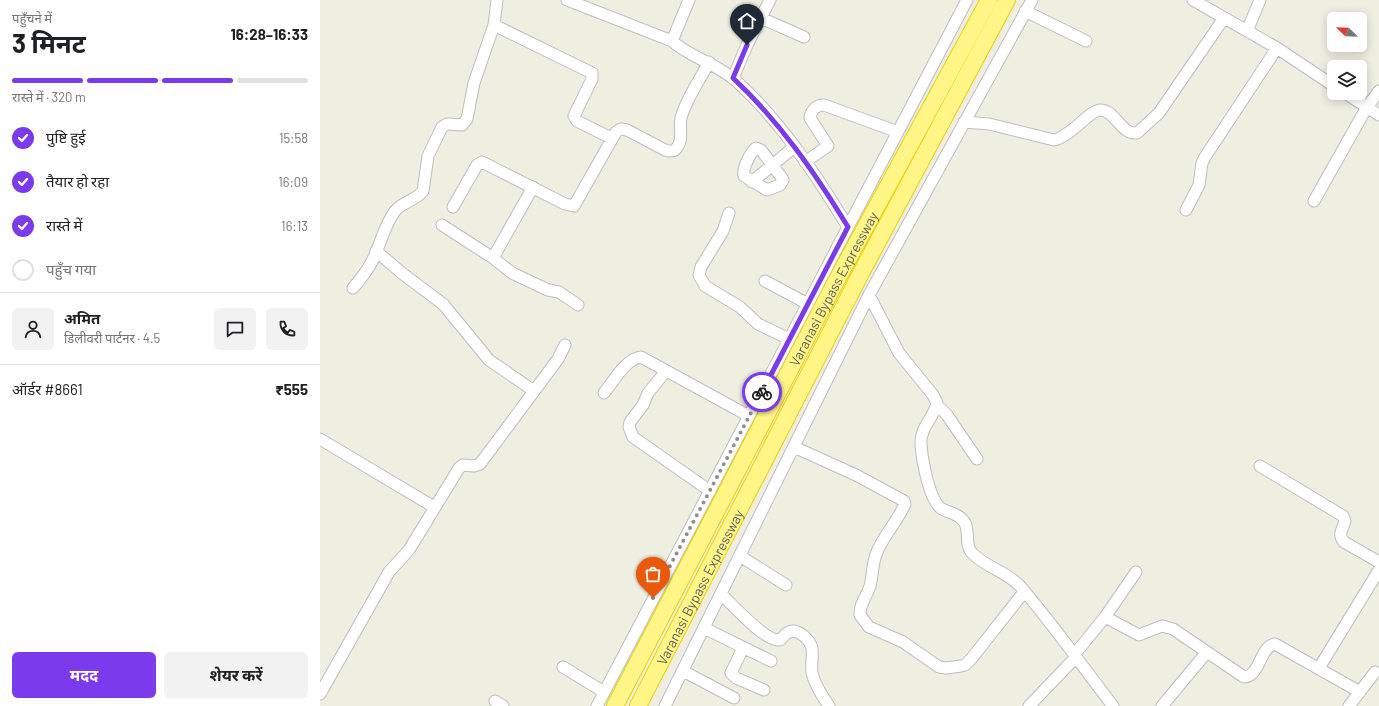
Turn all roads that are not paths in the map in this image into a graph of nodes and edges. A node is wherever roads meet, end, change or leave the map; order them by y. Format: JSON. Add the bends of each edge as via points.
{"nodes":[{"id":1,"x":497,"y":0,"type":"edge"},
{"id":2,"x":567,"y":0,"type":"edge"},
{"id":3,"x":689,"y":0,"type":"edge"},
{"id":4,"x":770,"y":0,"type":"edge"},
{"id":5,"x":967,"y":0,"type":"edge"},
{"id":6,"x":989,"y":0,"type":"edge"},
{"id":7,"x":1007,"y":0,"type":"edge"},
{"id":8,"x":1032,"y":0,"type":"edge"},
{"id":9,"x":1193,"y":0,"type":"edge"},
{"id":10,"x":1260,"y":0,"type":"edge"},
{"id":11,"x":1025,"y":11,"type":"junction"},
{"id":12,"x":761,"y":18,"type":"junction"},
{"id":13,"x":1224,"y":18,"type":"junction"},
{"id":14,"x":494,"y":25,"type":"junction"},
{"id":15,"x":1247,"y":31,"type":"junction"},
{"id":16,"x":804,"y":37,"type":"dead end"},
{"id":17,"x":672,"y":41,"type":"junction"},
{"id":18,"x":1086,"y":41,"type":"dead end"},
{"id":19,"x":1277,"y":48,"type":"junction"},
{"id":20,"x":709,"y":62,"type":"junction"},
{"id":21,"x":733,"y":78,"type":"junction"},
{"id":22,"x":1327,"y":81,"type":"edge"},
{"id":23,"x":1379,"y":91,"type":"edge"},
{"id":24,"x":1356,"y":100,"type":"edge"},
{"id":25,"x":1367,"y":107,"type":"junction"},
{"id":26,"x":1379,"y":115,"type":"edge"},
{"id":27,"x":964,"y":122,"type":"junction"},
{"id":28,"x":898,"y":132,"type":"junction"},
{"id":29,"x":611,"y":138,"type":"junction"},
{"id":30,"x":794,"y":147,"type":"junction"},
{"id":31,"x":805,"y":162,"type":"junction"},
{"id":32,"x":773,"y":164,"type":"junction"},
{"id":33,"x":752,"y":182,"type":"junction"},
{"id":34,"x":533,"y":187,"type":"junction"},
{"id":35,"x":1314,"y":201,"type":"dead end"},
{"id":36,"x":452,"y":207,"type":"dead end"},
{"id":37,"x":1186,"y":210,"type":"dead end"},
{"id":38,"x":729,"y":213,"type":"dead end"},
{"id":39,"x":442,"y":225,"type":"dead end"},
{"id":40,"x":848,"y":227,"type":"junction"},
{"id":41,"x":376,"y":251,"type":"junction"},
{"id":42,"x":493,"y":258,"type":"junction"},
{"id":43,"x":765,"y":281,"type":"dead end"},
{"id":44,"x":353,"y":288,"type":"dead end"},
{"id":45,"x":869,"y":295,"type":"junction"},
{"id":46,"x":808,"y":304,"type":"junction"},
{"id":47,"x":578,"y":305,"type":"dead end"},
{"id":48,"x":789,"y":339,"type":"junction"},
{"id":49,"x":565,"y":345,"type":"dead end"},
{"id":50,"x":666,"y":370,"type":"junction"},
{"id":51,"x":534,"y":391,"type":"junction"},
{"id":52,"x":604,"y":393,"type":"dead end"},
{"id":53,"x":936,"y":408,"type":"junction"},
{"id":54,"x":749,"y":416,"type":"junction"},
{"id":55,"x":320,"y":439,"type":"edge"},
{"id":56,"x":794,"y":447,"type":"junction"},
{"id":57,"x":977,"y":459,"type":"dead end"},
{"id":58,"x":1260,"y":466,"type":"dead end"},
{"id":59,"x":710,"y":491,"type":"junction"},
{"id":60,"x":434,"y":506,"type":"junction"},
{"id":61,"x":740,"y":556,"type":"junction"},
{"id":62,"x":1379,"y":562,"type":"edge"},
{"id":63,"x":1379,"y":570,"type":"edge"},
{"id":64,"x":1136,"y":572,"type":"dead end"},
{"id":65,"x":786,"y":585,"type":"dead end"},
{"id":66,"x":1024,"y":592,"type":"junction"},
{"id":67,"x":721,"y":594,"type":"junction"},
{"id":68,"x":1105,"y":617,"type":"junction"},
{"id":69,"x":704,"y":628,"type":"junction"},
{"id":70,"x":743,"y":648,"type":"junction"},
{"id":71,"x":1207,"y":652,"type":"junction"},
{"id":72,"x":1075,"y":656,"type":"junction"},
{"id":73,"x":771,"y":661,"type":"dead end"},
{"id":74,"x":563,"y":667,"type":"dead end"},
{"id":75,"x":1319,"y":668,"type":"junction"},
{"id":76,"x":683,"y":671,"type":"junction"},
{"id":77,"x":1375,"y":672,"type":"dead end"},
{"id":78,"x":764,"y":690,"type":"dead end"},
{"id":79,"x":604,"y":692,"type":"junction"},
{"id":80,"x":1360,"y":692,"type":"junction"},
{"id":81,"x":320,"y":694,"type":"edge"},
{"id":82,"x":734,"y":698,"type":"dead end"},
{"id":83,"x":596,"y":706,"type":"edge"},
{"id":84,"x":615,"y":706,"type":"edge"},
{"id":85,"x":638,"y":706,"type":"edge"},
{"id":86,"x":665,"y":706,"type":"edge"},
{"id":87,"x":829,"y":706,"type":"edge"},
{"id":88,"x":1029,"y":706,"type":"edge"},
{"id":89,"x":1113,"y":706,"type":"edge"},
{"id":90,"x":1162,"y":706,"type":"edge"},
{"id":91,"x":1349,"y":706,"type":"edge"}],
"edges":[{"from":1,"to":14,"type":"street"},
{"from":2,"to":17,"type":"street"},
{"from":3,"to":17,"type":"street"},
{"from":4,"to":12,"type":"street"},
{"from":5,"to":28,"type":"street"},
{"from":6,"to":84,"type":"highway","name":"Varanasi Bypass Expressway","via":[[831,292]]},
{"from":7,"to":85,"type":"highway","name":"Varanasi Bypass Expressway","via":[[860,276]]},
{"from":8,"to":11,"type":"street"},
{"from":9,"to":13,"type":"street"},
{"from":10,"to":15,"type":"street"},
{"from":11,"to":18,"type":"street"},
{"from":11,"to":27,"type":"street"},
{"from":12,"to":16,"type":"street"},
{"from":12,"to":21,"type":"street"},
{"from":13,"to":15,"type":"street"},
{"from":13,"to":27,"type":"street","via":[[1159,114],[1137,133],[1127,131],[1108,113],[1099,110],[1070,133],[1054,140],[989,124]]},
{"from":14,"to":29,"type":"street","via":[[592,73],[592,79],[574,116],[577,121]]},
{"from":14,"to":41,"type":"street","via":[[474,83],[467,119],[462,125],[447,124],[442,127],[428,156],[422,192],[395,211]]},
{"from":15,"to":19,"type":"street"},
{"from":17,"to":20,"type":"street"},
{"from":19,"to":22,"type":"street"},
{"from":19,"to":37,"type":"street","via":[[1205,157],[1199,185]]},
{"from":20,"to":21,"type":"street"},
{"from":20,"to":29,"type":"street","via":[[684,111],[680,126],[680,144],[675,150],[665,150],[627,130],[621,129]]},
{"from":21,"to":30,"type":"street","via":[[765,109]]},
{"from":23,"to":25,"type":"street"},
{"from":24,"to":25,"type":"street"},
{"from":25,"to":26,"type":"street"},
{"from":25,"to":35,"type":"street"},
{"from":27,"to":45,"type":"street"},
{"from":28,"to":31,"type":"street","via":[[819,105],[810,118],[828,146]]},
{"from":28,"to":40,"type":"street"},
{"from":29,"to":34,"type":"street","via":[[574,206]]},
{"from":30,"to":31,"type":"street"},
{"from":30,"to":32,"type":"street"},
{"from":31,"to":40,"type":"street"},
{"from":32,"to":33,"type":"street"},
{"from":32,"to":33,"type":"street","via":[[783,180],[780,185],[767,190]]},
{"from":32,"to":33,"type":"street","via":[[756,148],[743,174]]},
{"from":34,"to":36,"type":"street","via":[[482,162],[477,165]]},
{"from":34,"to":42,"type":"street"},
{"from":38,"to":48,"type":"street","via":[[723,231],[701,267],[700,279],[710,289],[745,310],[758,324]]},
{"from":39,"to":42,"type":"street"},
{"from":40,"to":46,"type":"street"},
{"from":41,"to":44,"type":"street","via":[[371,265]]},
{"from":41,"to":51,"type":"street","via":[[443,304],[490,360]]},
{"from":42,"to":47,"type":"street","via":[[516,276],[559,292]]},
{"from":43,"to":46,"type":"street"},
{"from":45,"to":53,"type":"street","via":[[900,353],[935,398]]},
{"from":45,"to":56,"type":"street"},
{"from":46,"to":48,"type":"street"},
{"from":48,"to":54,"type":"street"},
{"from":49,"to":51,"type":"street","via":[[558,359]]},
{"from":50,"to":52,"type":"street","via":[[641,357],[634,358]]},
{"from":50,"to":54,"type":"street"},
{"from":50,"to":59,"type":"street","via":[[630,422],[629,432],[632,437]]},
{"from":51,"to":60,"type":"street","via":[[480,464],[461,466]]},
{"from":53,"to":57,"type":"street","via":[[947,415]]},
{"from":53,"to":66,"type":"street","via":[[921,435],[931,493],[935,502],[942,509],[960,517],[965,523],[967,545],[971,553],[1005,573]]},
{"from":54,"to":59,"type":"street"},
{"from":55,"to":60,"type":"street"},
{"from":56,"to":61,"type":"street"},
{"from":56,"to":66,"type":"street","via":[[856,475],[904,501],[905,504],[895,524],[886,534],[877,552],[869,588],[860,608],[860,615],[869,627],[903,642],[939,667],[961,666],[972,658]]},
{"from":58,"to":62,"type":"street","via":[[1343,516],[1345,520],[1340,538]]},
{"from":59,"to":79,"type":"street"},
{"from":60,"to":81,"type":"street","via":[[409,550],[389,572]]},
{"from":61,"to":65,"type":"street"},
{"from":61,"to":67,"type":"street"},
{"from":63,"to":75,"type":"street"},
{"from":64,"to":68,"type":"street"},
{"from":66,"to":72,"type":"street"},
{"from":67,"to":69,"type":"street"},
{"from":67,"to":87,"type":"street","via":[[772,639],[780,640],[792,631],[807,639],[812,648],[812,672],[815,683]]},
{"from":68,"to":71,"type":"street","via":[[1138,635],[1166,626]]},
{"from":68,"to":72,"type":"street"},
{"from":69,"to":70,"type":"street"},
{"from":69,"to":76,"type":"street"},
{"from":70,"to":73,"type":"street"},
{"from":70,"to":78,"type":"street","via":[[730,673]]},
{"from":71,"to":75,"type":"street","via":[[1244,677],[1252,674],[1267,648],[1275,644]]},
{"from":71,"to":90,"type":"street"},
{"from":72,"to":88,"type":"street"},
{"from":72,"to":89,"type":"street"},
{"from":74,"to":79,"type":"street"},
{"from":75,"to":80,"type":"street"},
{"from":76,"to":82,"type":"street"},
{"from":76,"to":86,"type":"street"},
{"from":77,"to":80,"type":"street"},
{"from":79,"to":83,"type":"street"},
{"from":80,"to":91,"type":"street"}]}
